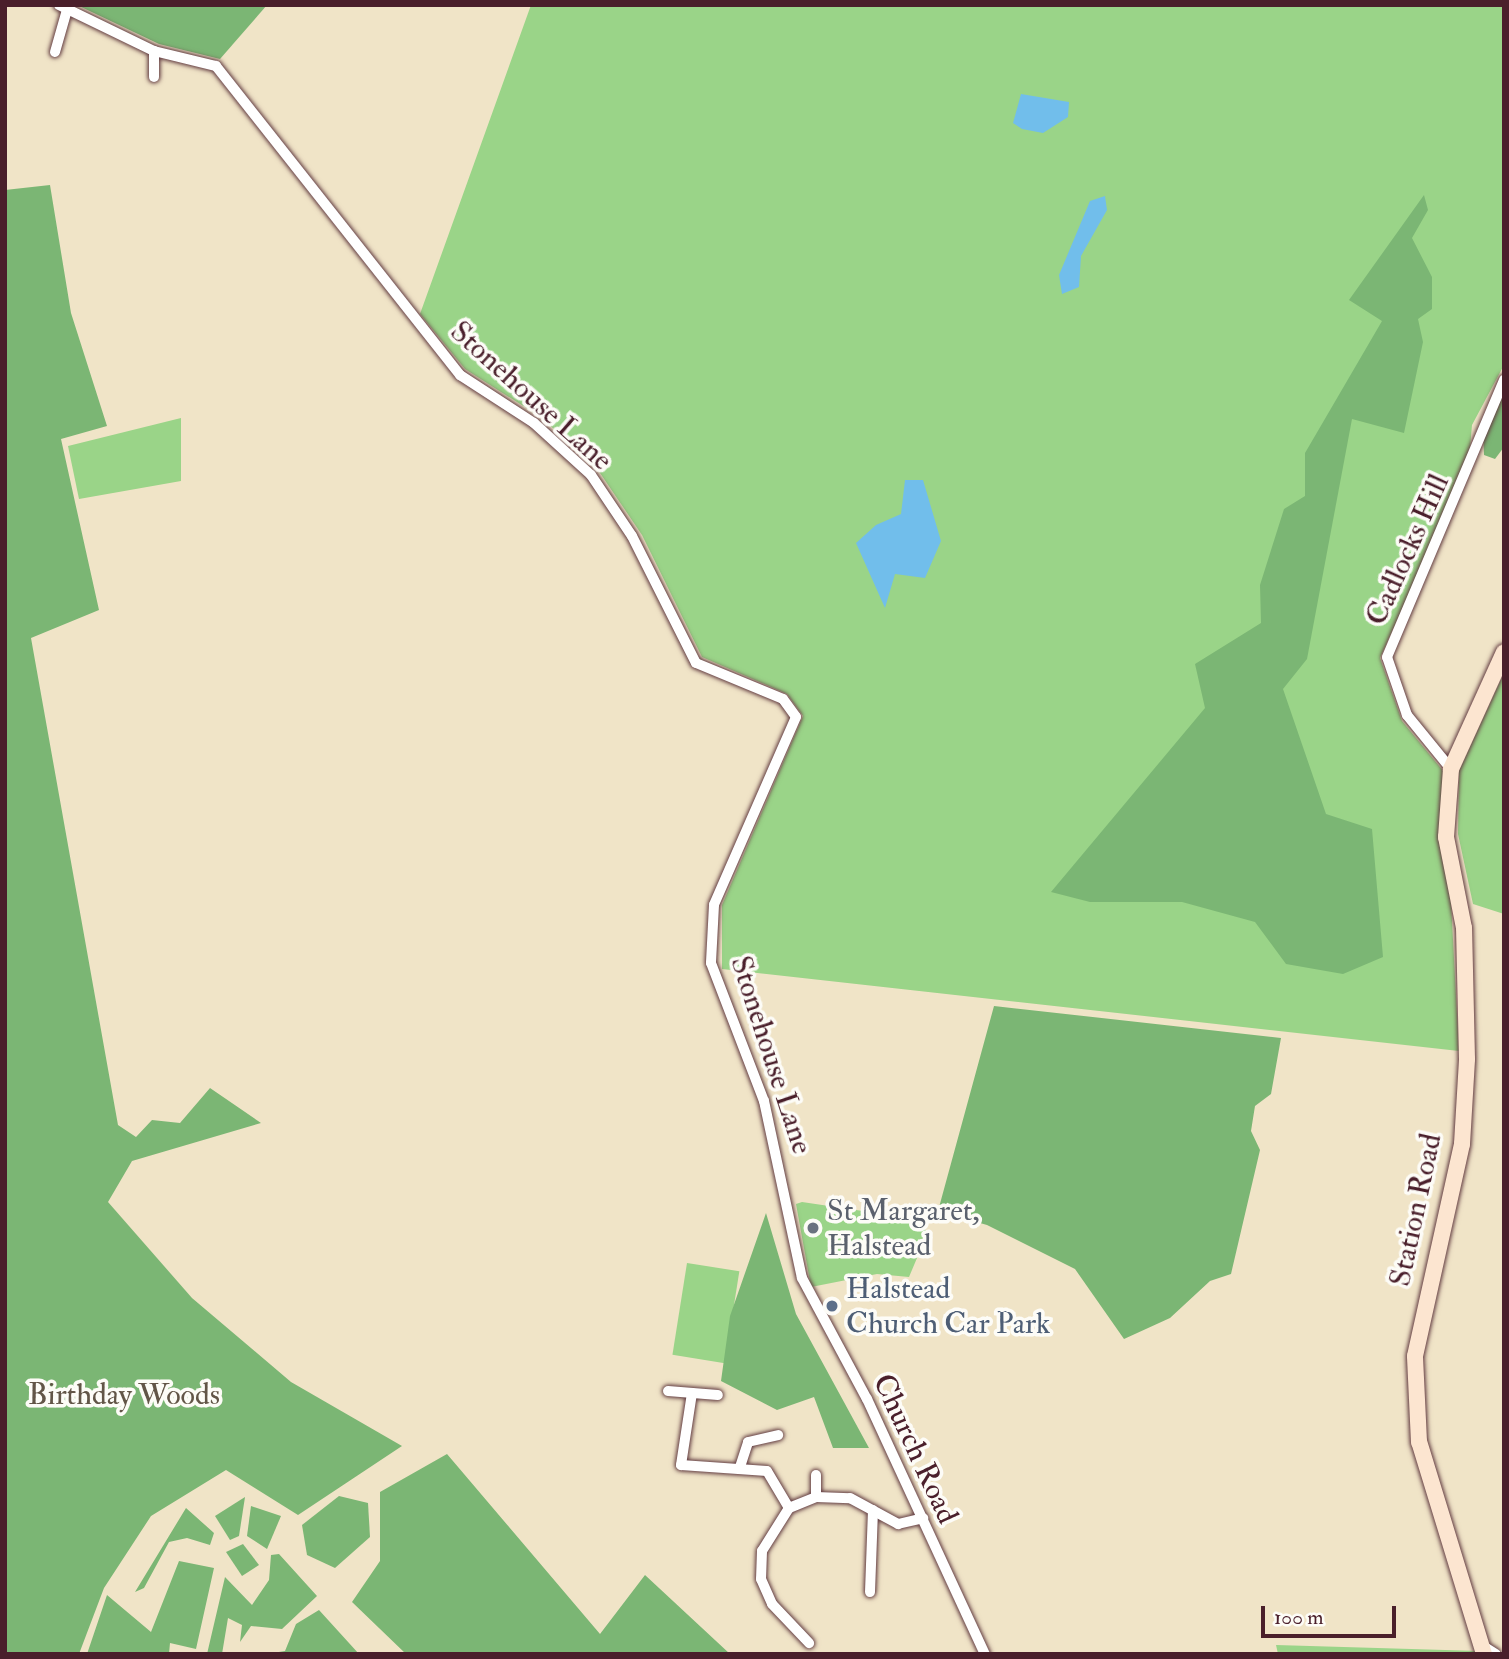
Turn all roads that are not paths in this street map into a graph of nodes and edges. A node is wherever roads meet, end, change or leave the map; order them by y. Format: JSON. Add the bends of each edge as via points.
{"nodes":[{"id":1,"x":63,"y":7,"type":"edge"},
{"id":2,"x":154,"y":51,"type":"junction"},
{"id":3,"x":55,"y":52,"type":"dead end"},
{"id":4,"x":154,"y":77,"type":"dead end"},
{"id":5,"x":1504,"y":380,"type":"edge"},
{"id":6,"x":1504,"y":652,"type":"edge"},
{"id":7,"x":1451,"y":769,"type":"junction"},
{"id":8,"x":787,"y":1182,"type":"joint"},
{"id":9,"x":668,"y":1391,"type":"dead end"},
{"id":10,"x":692,"y":1393,"type":"junction"},
{"id":11,"x":718,"y":1395,"type":"dead end"},
{"id":12,"x":778,"y":1435,"type":"dead end"},
{"id":13,"x":740,"y":1467,"type":"junction"},
{"id":14,"x":816,"y":1475,"type":"dead end"},
{"id":15,"x":816,"y":1497,"type":"junction"},
{"id":16,"x":789,"y":1508,"type":"junction"},
{"id":17,"x":873,"y":1510,"type":"junction"},
{"id":18,"x":923,"y":1518,"type":"junction"},
{"id":19,"x":870,"y":1592,"type":"dead end"},
{"id":20,"x":809,"y":1643,"type":"dead end"},
{"id":21,"x":1488,"y":1651,"type":"edge"},
{"id":22,"x":985,"y":1654,"type":"edge"}],
"edges":[{"from":1,"to":2,"type":"street","name":"Stonehouse Lane"},
{"from":1,"to":3,"type":"street"},
{"from":2,"to":4,"type":"street"},
{"from":2,"to":8,"type":"street","name":"Stonehouse Lane","via":[[216,66],[460,374],[534,423],[591,475],[632,537],[696,663],[783,699],[796,717],[714,905],[711,962],[764,1101]]},
{"from":5,"to":7,"type":"street","name":"Cadlocks Hill","via":[[1387,657],[1407,715]]},
{"from":6,"to":7,"type":"street"},
{"from":7,"to":21,"type":"street","name":"Station Road","via":[[1446,836],[1464,928],[1467,1059],[1462,1144],[1415,1356],[1419,1443]]},
{"from":8,"to":18,"type":"street","name":"Church Road","via":[[803,1278]]},
{"from":9,"to":10,"type":"street"},
{"from":10,"to":11,"type":"street"},
{"from":10,"to":13,"type":"street","via":[[681,1465],[731,1473]]},
{"from":12,"to":13,"type":"street","via":[[748,1442]]},
{"from":13,"to":16,"type":"street","via":[[776,1479]]},
{"from":14,"to":15,"type":"street"},
{"from":15,"to":16,"type":"street"},
{"from":15,"to":17,"type":"street","via":[[850,1498]]},
{"from":16,"to":20,"type":"street","via":[[762,1550],[761,1579],[772,1604]]},
{"from":17,"to":18,"type":"street","via":[[898,1524]]},
{"from":17,"to":19,"type":"street"},
{"from":18,"to":22,"type":"street","name":"Church Road"}]}
